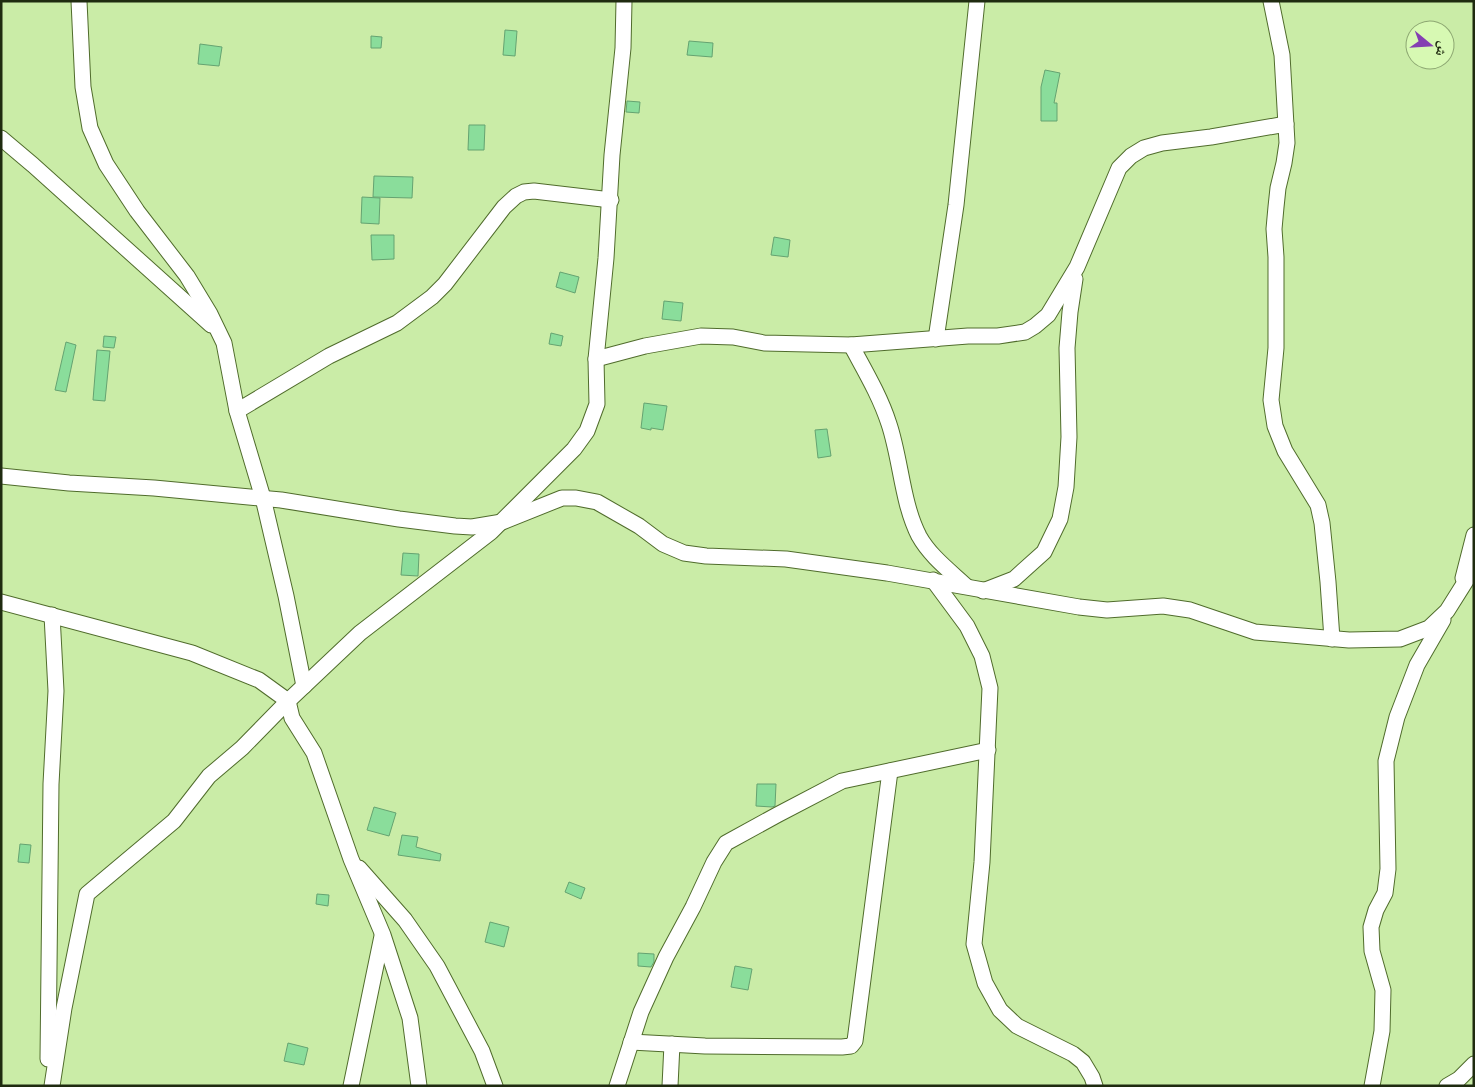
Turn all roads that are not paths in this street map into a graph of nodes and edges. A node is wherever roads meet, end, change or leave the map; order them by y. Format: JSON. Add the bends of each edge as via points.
{"nodes":[{"id":1,"x":79,"y":1,"type":"edge"},
{"id":2,"x":977,"y":1,"type":"edge"},
{"id":3,"x":1271,"y":1,"type":"edge"},
{"id":4,"x":624,"y":3,"type":"edge"},
{"id":5,"x":1286,"y":124,"type":"junction"},
{"id":6,"x":1,"y":138,"type":"edge"},
{"id":7,"x":611,"y":200,"type":"junction"},
{"id":8,"x":1077,"y":267,"type":"junction"},
{"id":9,"x":218,"y":331,"type":"junction"},
{"id":10,"x":936,"y":338,"type":"junction"},
{"id":11,"x":851,"y":345,"type":"junction"},
{"id":12,"x":596,"y":359,"type":"junction"},
{"id":13,"x":237,"y":411,"type":"junction"},
{"id":14,"x":1,"y":476,"type":"edge"},
{"id":15,"x":263,"y":498,"type":"junction"},
{"id":16,"x":502,"y":522,"type":"junction"},
{"id":17,"x":1474,"y":535,"type":"edge"},
{"id":18,"x":1474,"y":568,"type":"edge"},
{"id":19,"x":933,"y":580,"type":"junction"},
{"id":20,"x":968,"y":588,"type":"junction"},
{"id":21,"x":1460,"y":589,"type":"junction"},
{"id":22,"x":983,"y":591,"type":"junction"},
{"id":23,"x":1,"y":602,"type":"edge"},
{"id":24,"x":1447,"y":611,"type":"junction"},
{"id":25,"x":52,"y":616,"type":"junction"},
{"id":26,"x":1332,"y":639,"type":"junction"},
{"id":27,"x":304,"y":686,"type":"junction"},
{"id":28,"x":288,"y":701,"type":"junction"},
{"id":29,"x":988,"y":750,"type":"junction"},
{"id":30,"x":890,"y":771,"type":"junction"},
{"id":31,"x":351,"y":859,"type":"junction"},
{"id":32,"x":383,"y":935,"type":"junction"},
{"id":33,"x":631,"y":1042,"type":"junction"},
{"id":34,"x":672,"y":1044,"type":"junction"},
{"id":35,"x":1474,"y":1064,"type":"edge"},
{"id":36,"x":48,"y":1086,"type":"edge"},
{"id":37,"x":52,"y":1086,"type":"edge"},
{"id":38,"x":351,"y":1086,"type":"edge"},
{"id":39,"x":419,"y":1086,"type":"edge"},
{"id":40,"x":496,"y":1086,"type":"edge"},
{"id":41,"x":617,"y":1086,"type":"edge"},
{"id":42,"x":670,"y":1086,"type":"edge"},
{"id":43,"x":1095,"y":1086,"type":"edge"},
{"id":44,"x":1372,"y":1086,"type":"edge"},
{"id":45,"x":1447,"y":1086,"type":"edge"}],
"edges":[{"from":1,"to":9,"type":"street","via":[[83,87],[90,128],[106,164],[187,276]]},
{"from":2,"to":10,"type":"street","via":[[956,206]]},
{"from":3,"to":5,"type":"street","via":[[1282,55]]},
{"from":4,"to":7,"type":"street"},
{"from":5,"to":8,"type":"street","via":[[1162,143],[1131,156],[1119,168]]},
{"from":5,"to":26,"type":"street","via":[[1287,143],[1275,214],[1276,348],[1271,400],[1275,426],[1285,451],[1318,505]]},
{"from":6,"to":9,"type":"street"},
{"from":7,"to":12,"type":"street"},
{"from":7,"to":13,"type":"street","via":[[534,191],[516,196],[432,297],[397,323],[329,356]]},
{"from":8,"to":10,"type":"street","via":[[1048,316],[1025,332]]},
{"from":8,"to":22,"type":"street","via":[[1067,348],[1069,436],[1066,487],[1060,519],[1044,552],[1014,579]]},
{"from":9,"to":13,"type":"street","via":[[224,343]]},
{"from":10,"to":11,"type":"street"},
{"from":11,"to":12,"type":"street","via":[[764,343],[733,337],[700,336]]},
{"from":11,"to":20,"type":"street","via":[[889,423],[919,536],[935,558]]},
{"from":12,"to":16,"type":"street","via":[[597,404],[587,431],[574,449]]},
{"from":13,"to":15,"type":"street"},
{"from":14,"to":15,"type":"street"},
{"from":15,"to":16,"type":"street","via":[[455,526]]},
{"from":15,"to":27,"type":"street"},
{"from":16,"to":19,"type":"street","via":[[562,498],[576,498],[596,502],[663,544],[684,553],[786,559]]},
{"from":16,"to":27,"type":"street","via":[[360,633]]},
{"from":17,"to":21,"type":"street"},
{"from":18,"to":21,"type":"street"},
{"from":19,"to":20,"type":"street"},
{"from":19,"to":29,"type":"street","via":[[967,626],[982,656],[990,688]]},
{"from":20,"to":22,"type":"street"},
{"from":21,"to":24,"type":"street"},
{"from":22,"to":26,"type":"street","via":[[1079,608],[1106,610],[1163,606],[1190,610],[1255,632]]},
{"from":23,"to":25,"type":"street"},
{"from":24,"to":26,"type":"street","via":[[1429,628],[1400,639]]},
{"from":24,"to":44,"type":"street","via":[[1417,665],[1397,717],[1386,761],[1388,869],[1385,894],[1371,928],[1372,951],[1382,990],[1382,1031]]},
{"from":25,"to":28,"type":"street","via":[[192,652],[259,680]]},
{"from":25,"to":36,"type":"street","via":[[56,691],[51,784]]},
{"from":27,"to":28,"type":"street"},
{"from":28,"to":31,"type":"street","via":[[292,718],[314,753]]},
{"from":28,"to":37,"type":"street","via":[[209,776],[174,821],[87,894]]},
{"from":29,"to":30,"type":"street"},
{"from":29,"to":43,"type":"street","via":[[974,944],[985,983],[1000,1010],[1017,1026],[1073,1054],[1083,1062]]},
{"from":30,"to":33,"type":"street","via":[[842,781],[726,843],[666,957]]},
{"from":30,"to":34,"type":"street","via":[[855,1040],[851,1046]]},
{"from":31,"to":32,"type":"street"},
{"from":31,"to":40,"type":"street","via":[[405,920],[437,966],[482,1051]]},
{"from":32,"to":38,"type":"street"},
{"from":32,"to":39,"type":"street","via":[[410,1018]]},
{"from":33,"to":34,"type":"street"},
{"from":33,"to":41,"type":"street"},
{"from":34,"to":42,"type":"street"},
{"from":35,"to":45,"type":"street"}]}
